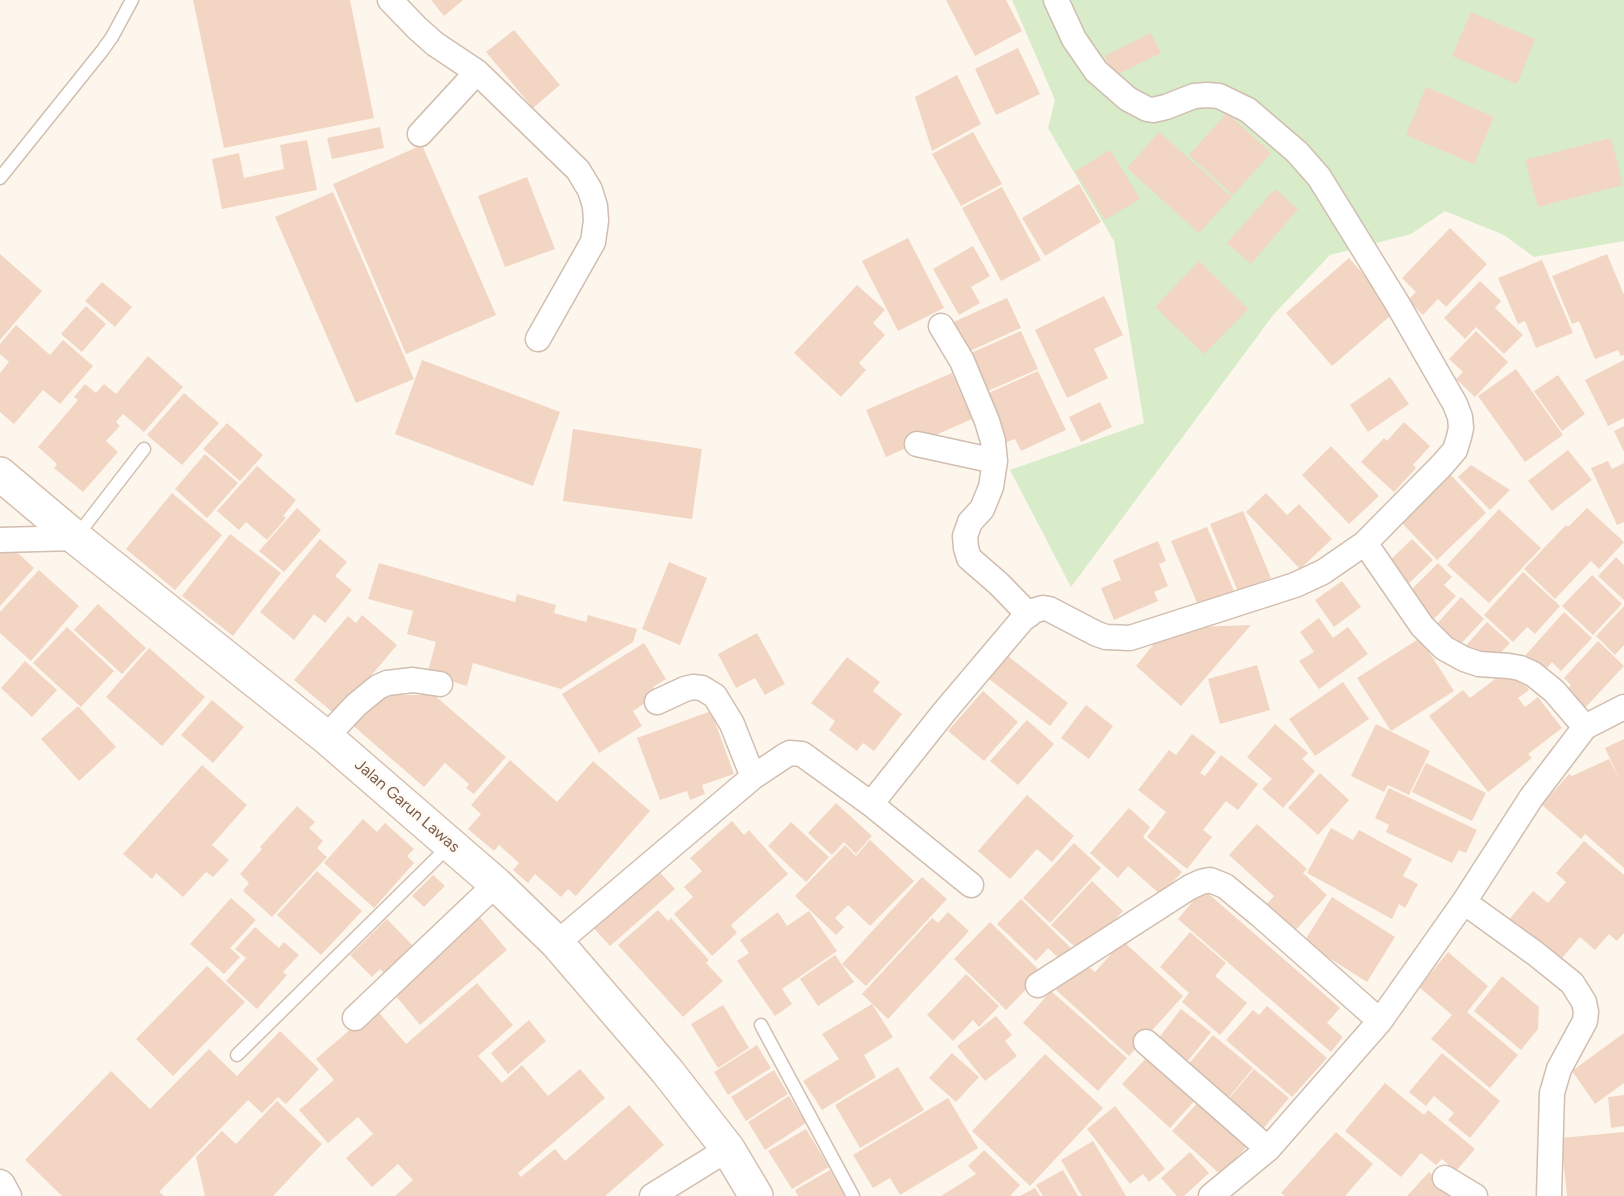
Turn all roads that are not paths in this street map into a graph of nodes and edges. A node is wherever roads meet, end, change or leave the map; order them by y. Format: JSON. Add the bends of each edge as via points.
{"nodes":[{"id":1,"x":132,"y":0,"type":"edge"},
{"id":2,"x":390,"y":0,"type":"edge"},
{"id":3,"x":1056,"y":0,"type":"edge"},
{"id":4,"x":477,"y":72,"type":"junction"},
{"id":5,"x":420,"y":134,"type":"dead end"},
{"id":6,"x":0,"y":178,"type":"edge"},
{"id":7,"x":942,"y":326,"type":"dead end"},
{"id":8,"x":538,"y":339,"type":"dead end"},
{"id":9,"x":917,"y":444,"type":"dead end"},
{"id":10,"x":144,"y":449,"type":"dead end"},
{"id":11,"x":995,"y":461,"type":"junction"},
{"id":12,"x":0,"y":474,"type":"edge"},
{"id":13,"x":76,"y":538,"type":"junction"},
{"id":14,"x":0,"y":540,"type":"edge"},
{"id":15,"x":1365,"y":543,"type":"junction"},
{"id":16,"x":1029,"y":615,"type":"junction"},
{"id":17,"x":440,"y":684,"type":"dead end"},
{"id":18,"x":657,"y":702,"type":"dead end"},
{"id":19,"x":1624,"y":707,"type":"edge"},
{"id":20,"x":1585,"y":727,"type":"junction"},
{"id":21,"x":326,"y":737,"type":"junction"},
{"id":22,"x":753,"y":777,"type":"junction"},
{"id":23,"x":871,"y":804,"type":"junction"},
{"id":24,"x":451,"y":844,"type":"junction"},
{"id":25,"x":496,"y":884,"type":"junction"},
{"id":26,"x":971,"y":885,"type":"dead end"},
{"id":27,"x":1464,"y":902,"type":"junction"},
{"id":28,"x":557,"y":943,"type":"junction"},
{"id":29,"x":1038,"y":985,"type":"dead end"},
{"id":30,"x":355,"y":1018,"type":"dead end"},
{"id":31,"x":1380,"y":1021,"type":"junction"},
{"id":32,"x":761,"y":1024,"type":"dead end"},
{"id":33,"x":1146,"y":1042,"type":"dead end"},
{"id":34,"x":237,"y":1055,"type":"dead end"},
{"id":35,"x":728,"y":1149,"type":"junction"},
{"id":36,"x":1268,"y":1149,"type":"junction"},
{"id":37,"x":1445,"y":1178,"type":"dead end"},
{"id":38,"x":0,"y":1182,"type":"edge"},
{"id":39,"x":9,"y":1196,"type":"edge"},
{"id":40,"x":652,"y":1196,"type":"edge"},
{"id":41,"x":756,"y":1196,"type":"edge"},
{"id":42,"x":853,"y":1196,"type":"edge"},
{"id":43,"x":1211,"y":1196,"type":"edge"},
{"id":44,"x":1475,"y":1196,"type":"edge"},
{"id":45,"x":1549,"y":1196,"type":"edge"}],
"edges":[{"from":1,"to":6,"type":"lane","via":[[102,51]]},
{"from":2,"to":4,"type":"street","via":[[435,44]]},
{"from":3,"to":15,"type":"street","via":[[1095,71],[1128,99],[1153,110],[1194,96],[1219,96],[1248,110],[1297,153],[1319,177],[1455,404],[1461,428],[1455,450]]},
{"from":4,"to":5,"type":"street"},
{"from":4,"to":8,"type":"street","via":[[578,170],[595,206],[593,242]]},
{"from":7,"to":11,"type":"street","via":[[962,361],[987,422]]},
{"from":9,"to":11,"type":"street"},
{"from":10,"to":13,"type":"lane"},
{"from":11,"to":16,"type":"street","via":[[982,509],[970,522],[966,548],[969,558]]},
{"from":12,"to":13,"type":"main road","name":"Jalan Garun Lawas"},
{"from":13,"to":14,"type":"street"},
{"from":13,"to":21,"type":"main road","name":"Jalan Garun Lawas"},
{"from":15,"to":16,"type":"street","via":[[1323,572],[1295,585],[1130,638],[1097,634],[1049,609],[1038,609]]},
{"from":15,"to":20,"type":"street","via":[[1422,626],[1443,648],[1479,664],[1520,668],[1533,674],[1554,691]]},
{"from":16,"to":23,"type":"street"},
{"from":17,"to":21,"type":"street","via":[[413,680],[378,687]]},
{"from":18,"to":22,"type":"street","via":[[693,687],[715,696],[732,724]]},
{"from":19,"to":20,"type":"street"},
{"from":20,"to":27,"type":"street","via":[[1531,798]]},
{"from":21,"to":24,"type":"main road","name":"Jalan Garun Lawas"},
{"from":22,"to":23,"type":"street","via":[[786,755],[802,754]]},
{"from":22,"to":28,"type":"street"},
{"from":23,"to":26,"type":"street"},
{"from":24,"to":25,"type":"main road","name":"Jalan Garun Lawas"},
{"from":24,"to":34,"type":"lane"},
{"from":25,"to":28,"type":"main road","name":"Jalan Garun Lawas"},
{"from":25,"to":30,"type":"street"},
{"from":27,"to":31,"type":"street"},
{"from":27,"to":45,"type":"street","via":[[1572,983],[1584,1002],[1585,1022],[1559,1069],[1552,1093]]},
{"from":28,"to":35,"type":"main road","name":"Jalan Garun Lawas"},
{"from":29,"to":31,"type":"street","via":[[1190,887],[1210,880],[1225,886],[1260,915]]},
{"from":31,"to":36,"type":"street"},
{"from":32,"to":42,"type":"lane"},
{"from":33,"to":36,"type":"street"},
{"from":35,"to":40,"type":"street"},
{"from":35,"to":41,"type":"main road","name":"Jalan Garun Lawas"},
{"from":36,"to":43,"type":"street"},
{"from":37,"to":44,"type":"street"},
{"from":38,"to":39,"type":"street"}]}
